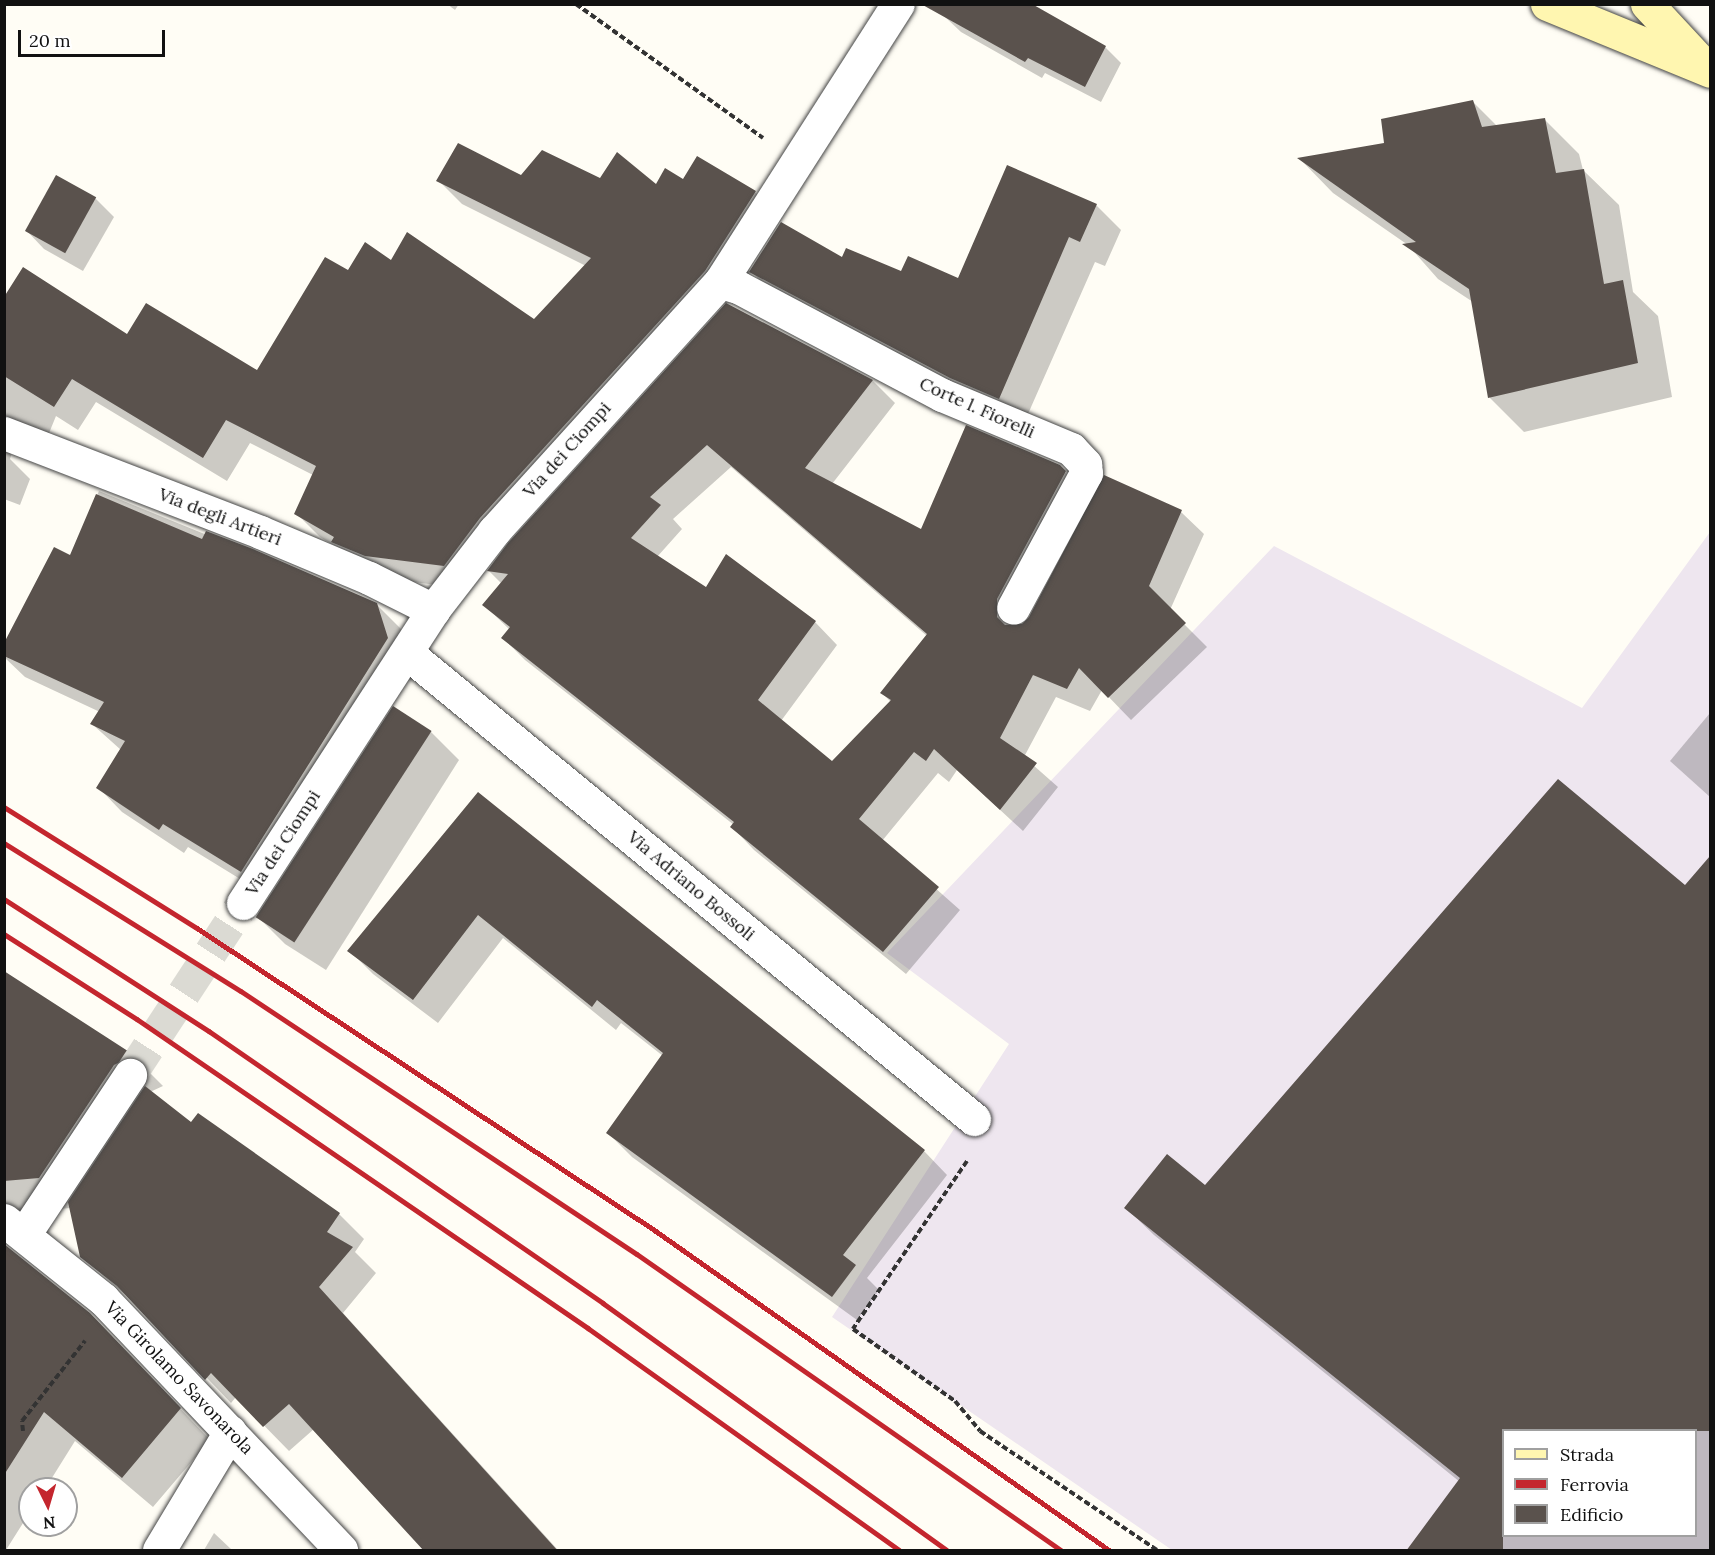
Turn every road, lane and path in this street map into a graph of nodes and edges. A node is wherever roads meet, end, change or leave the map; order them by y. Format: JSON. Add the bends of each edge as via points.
{"nodes":[{"id":1,"x":576,"y":4,"type":"edge"},
{"id":2,"x":898,"y":4,"type":"edge"},
{"id":3,"x":1547,"y":4,"type":"edge"},
{"id":4,"x":1647,"y":4,"type":"edge"},
{"id":5,"x":1709,"y":70,"type":"edge"},
{"id":6,"x":797,"y":163,"type":"junction"},
{"id":7,"x":720,"y":282,"type":"junction"},
{"id":8,"x":4,"y":433,"type":"edge"},
{"id":9,"x":1013,"y":608,"type":"dead end"},
{"id":10,"x":433,"y":610,"type":"junction"},
{"id":11,"x":407,"y":653,"type":"junction"},
{"id":12,"x":243,"y":903,"type":"tunnel mouth"},
{"id":13,"x":130,"y":1075,"type":"tunnel mouth"},
{"id":14,"x":974,"y":1119,"type":"joint"},
{"id":15,"x":15,"y":1227,"type":"edge"},
{"id":16,"x":88,"y":1337,"type":"dead end"},
{"id":17,"x":23,"y":1431,"type":"dead end"},
{"id":18,"x":230,"y":1432,"type":"junction"},
{"id":19,"x":159,"y":1551,"type":"edge"},
{"id":20,"x":340,"y":1551,"type":"edge"},
{"id":21,"x":1157,"y":1551,"type":"edge"}],
"edges":[{"from":1,"to":6,"type":"path"},
{"from":2,"to":6,"type":"street","name":"Via dei Ciompi"},
{"from":3,"to":5,"type":"street"},
{"from":4,"to":5,"type":"street"},
{"from":6,"to":7,"type":"street","name":"Via dei Ciompi"},
{"from":7,"to":9,"type":"street","name":"Corte l. Fiorelli","via":[[738,287],[942,395],[1071,449],[1085,464],[1086,473]]},
{"from":7,"to":10,"type":"street","name":"Via dei Ciompi","via":[[494,531]]},
{"from":8,"to":10,"type":"street","name":"Via degli Artieri","via":[[260,532]]},
{"from":10,"to":11,"type":"street","name":"Via dei Ciompi"},
{"from":11,"to":12,"type":"street","name":"Via dei Ciompi"},
{"from":11,"to":14,"type":"street","name":"Via Adriano Bossoli"},
{"from":13,"to":15,"type":"street"},
{"from":14,"to":21,"type":"path","via":[[965,1167],[853,1329],[955,1401],[980,1431]]},
{"from":15,"to":18,"type":"street","name":"Via Girolamo Savonarola","via":[[103,1299]]},
{"from":16,"to":17,"type":"path","via":[[22,1421]]},
{"from":18,"to":19,"type":"street"},
{"from":18,"to":20,"type":"street","name":"Via Girolamo Savonarola"}]}
